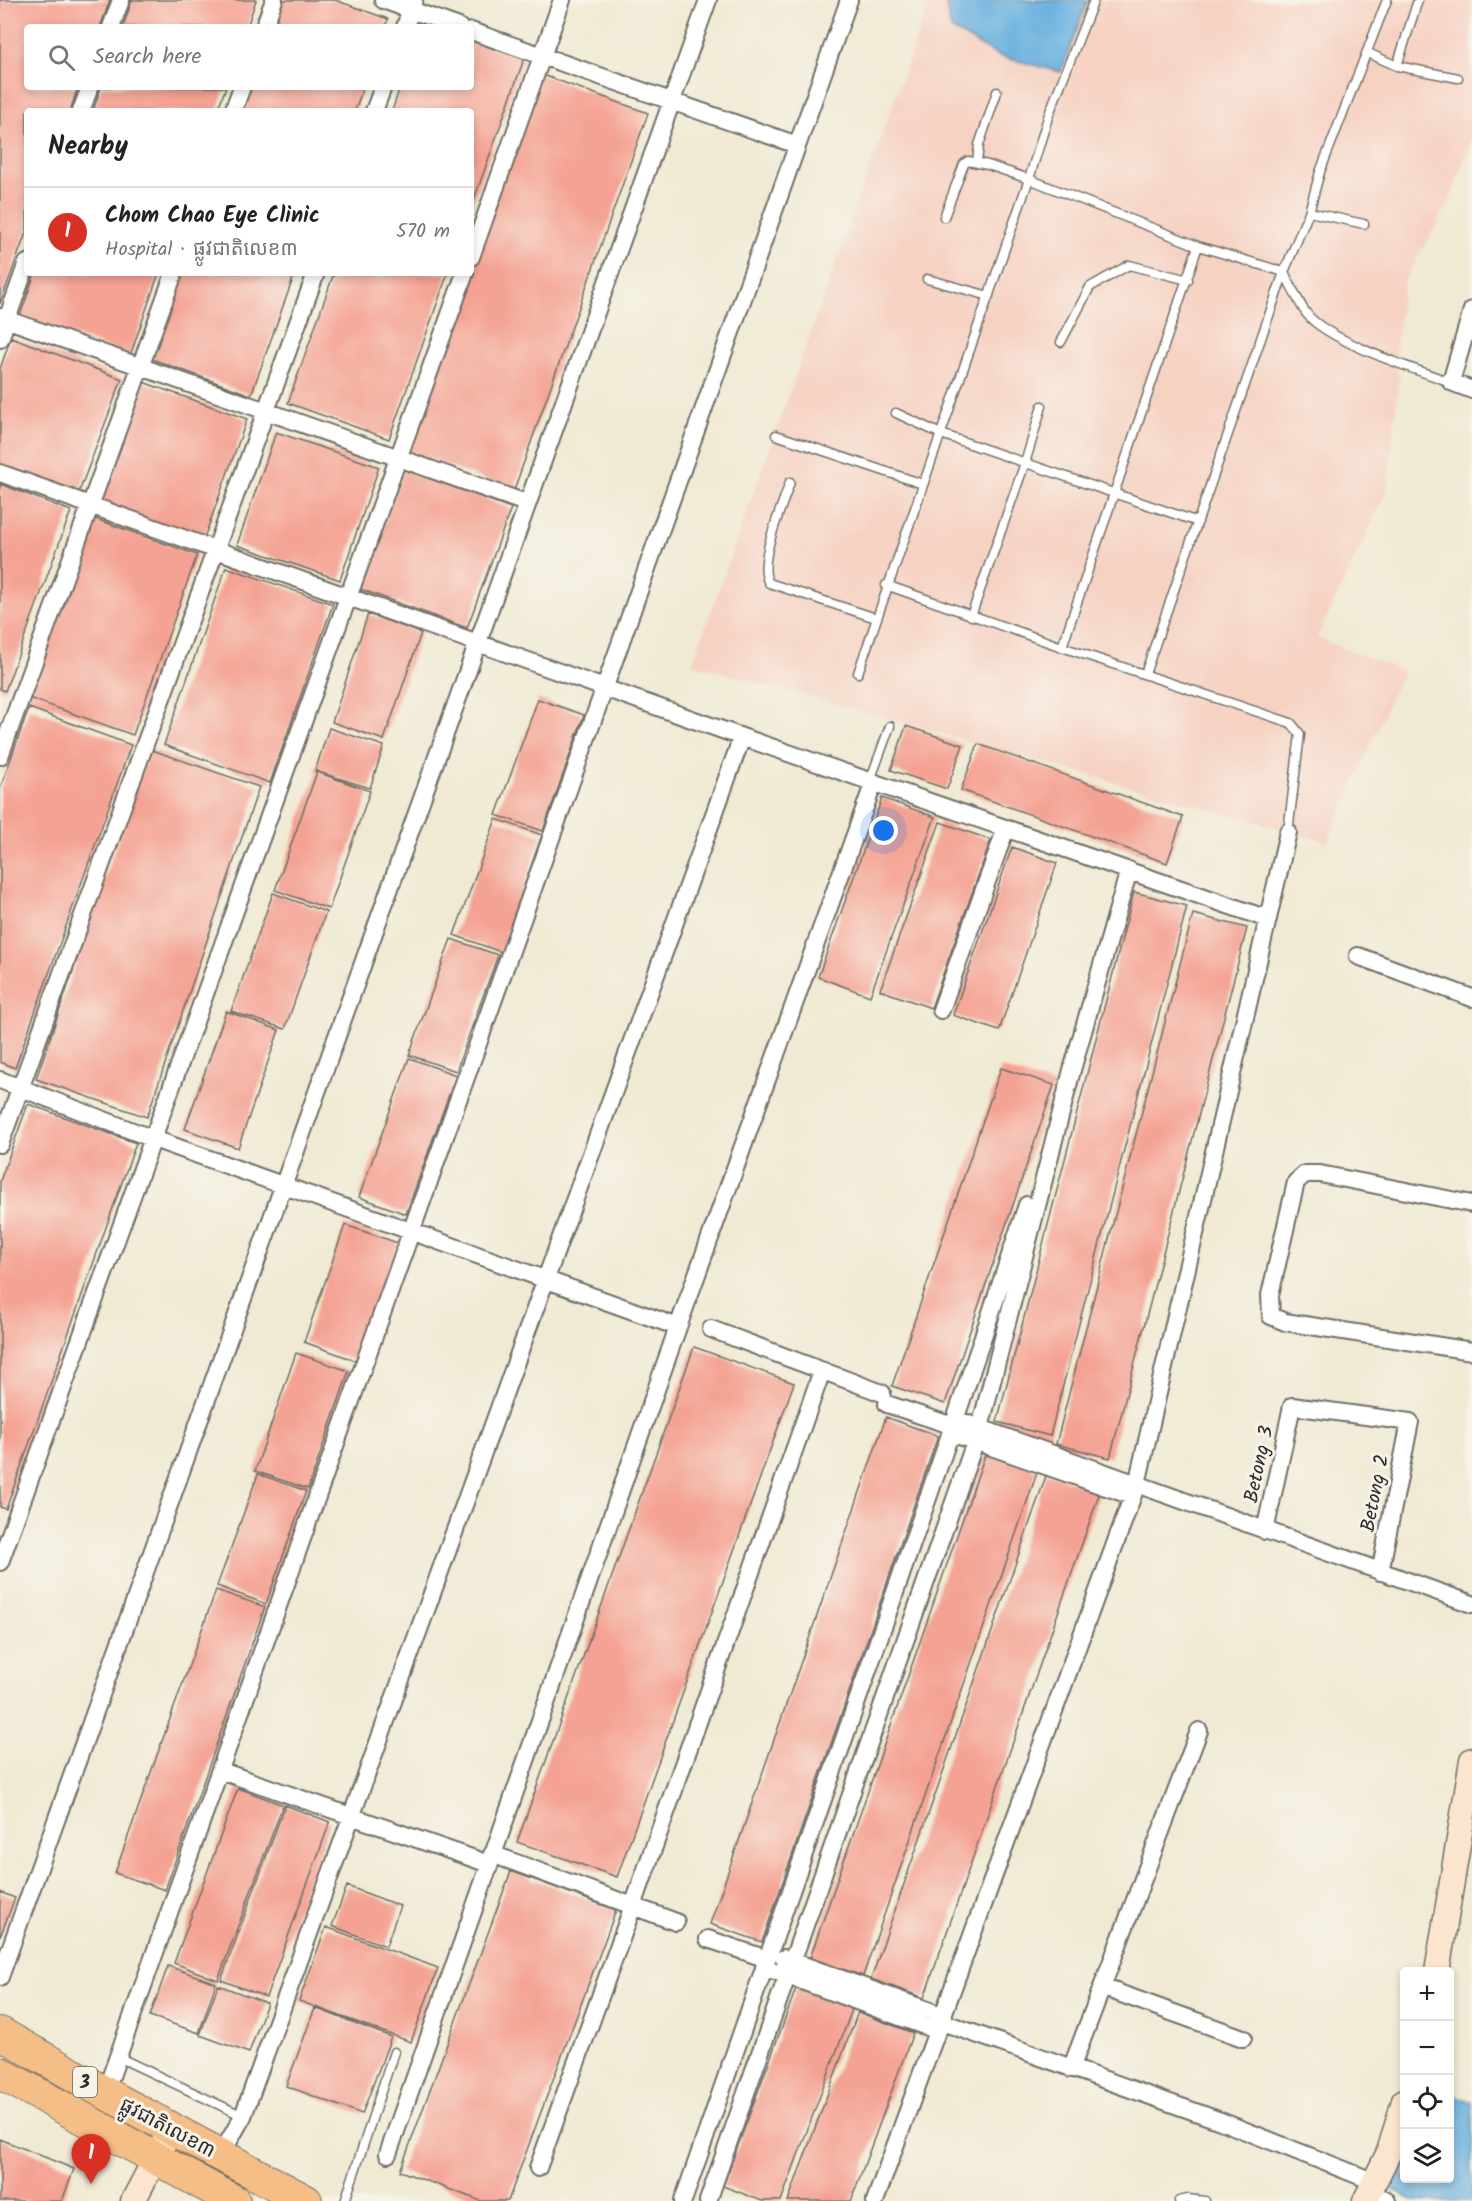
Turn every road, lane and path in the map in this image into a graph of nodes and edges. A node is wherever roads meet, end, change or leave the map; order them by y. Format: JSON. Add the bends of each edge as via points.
{"nodes":[{"id":1,"x":121,"y":0,"type":"edge"},
{"id":2,"x":274,"y":0,"type":"edge"},
{"id":3,"x":383,"y":0,"type":"edge"},
{"id":4,"x":562,"y":0,"type":"edge"},
{"id":5,"x":708,"y":0,"type":"edge"},
{"id":6,"x":849,"y":0,"type":"edge"},
{"id":7,"x":1094,"y":0,"type":"edge"},
{"id":8,"x":1387,"y":0,"type":"edge"},
{"id":9,"x":1418,"y":0,"type":"edge"},
{"id":10,"x":413,"y":5,"type":"edge"},
{"id":11,"x":112,"y":24,"type":"edge"},
{"id":12,"x":265,"y":24,"type":"edge"},
{"id":13,"x":406,"y":24,"type":"edge"},
{"id":14,"x":453,"y":24,"type":"edge"},
{"id":15,"x":474,"y":32,"type":"edge"},
{"id":16,"x":1368,"y":53,"type":"junction"},
{"id":17,"x":542,"y":56,"type":"junction"},
{"id":18,"x":1396,"y":66,"type":"junction"},
{"id":19,"x":1458,"y":78,"type":"dead end"},
{"id":20,"x":89,"y":90,"type":"edge"},
{"id":21,"x":241,"y":90,"type":"edge"},
{"id":22,"x":382,"y":90,"type":"edge"},
{"id":23,"x":997,"y":92,"type":"dead end"},
{"id":24,"x":671,"y":102,"type":"junction"},
{"id":25,"x":82,"y":108,"type":"edge"},
{"id":26,"x":234,"y":108,"type":"edge"},
{"id":27,"x":375,"y":108,"type":"edge"},
{"id":28,"x":797,"y":145,"type":"junction"},
{"id":29,"x":977,"y":162,"type":"junction"},
{"id":30,"x":1029,"y":179,"type":"junction"},
{"id":31,"x":1309,"y":212,"type":"junction"},
{"id":32,"x":944,"y":217,"type":"dead end"},
{"id":33,"x":1364,"y":225,"type":"dead end"},
{"id":34,"x":1198,"y":246,"type":"junction"},
{"id":35,"x":474,"y":249,"type":"edge"},
{"id":36,"x":24,"y":270,"type":"edge"},
{"id":37,"x":1284,"y":272,"type":"junction"},
{"id":38,"x":173,"y":276,"type":"edge"},
{"id":39,"x":314,"y":276,"type":"edge"},
{"id":40,"x":464,"y":276,"type":"edge"},
{"id":41,"x":927,"y":279,"type":"dead end"},
{"id":42,"x":1188,"y":280,"type":"junction"},
{"id":43,"x":989,"y":296,"type":"junction"},
{"id":44,"x":1472,"y":310,"type":"edge"},
{"id":45,"x":3,"y":318,"type":"edge"},
{"id":46,"x":0,"y":339,"type":"edge"},
{"id":47,"x":1061,"y":342,"type":"dead end"},
{"id":48,"x":140,"y":366,"type":"junction"},
{"id":49,"x":1451,"y":382,"type":"junction"},
{"id":50,"x":1472,"y":390,"type":"edge"},
{"id":51,"x":1042,"y":406,"type":"dead end"},
{"id":52,"x":266,"y":411,"type":"junction"},
{"id":53,"x":896,"y":413,"type":"dead end"},
{"id":54,"x":941,"y":434,"type":"junction"},
{"id":55,"x":776,"y":435,"type":"dead end"},
{"id":56,"x":400,"y":458,"type":"junction"},
{"id":57,"x":1025,"y":463,"type":"junction"},
{"id":58,"x":0,"y":473,"type":"edge"},
{"id":59,"x":790,"y":482,"type":"dead end"},
{"id":60,"x":923,"y":484,"type":"junction"},
{"id":61,"x":1115,"y":493,"type":"junction"},
{"id":62,"x":526,"y":503,"type":"junction"},
{"id":63,"x":90,"y":505,"type":"junction"},
{"id":64,"x":1198,"y":522,"type":"junction"},
{"id":65,"x":216,"y":549,"type":"junction"},
{"id":66,"x":886,"y":585,"type":"junction"},
{"id":67,"x":351,"y":597,"type":"junction"},
{"id":68,"x":971,"y":616,"type":"junction"},
{"id":69,"x":876,"y":618,"type":"junction"},
{"id":70,"x":477,"y":641,"type":"junction"},
{"id":71,"x":1062,"y":647,"type":"junction"},
{"id":72,"x":858,"y":673,"type":"dead end"},
{"id":73,"x":1145,"y":674,"type":"junction"},
{"id":74,"x":605,"y":688,"type":"junction"},
{"id":75,"x":890,"y":726,"type":"dead end"},
{"id":76,"x":742,"y":737,"type":"junction"},
{"id":77,"x":0,"y":756,"type":"edge"},
{"id":78,"x":872,"y":782,"type":"junction"},
{"id":79,"x":1006,"y":828,"type":"junction"},
{"id":80,"x":1288,"y":832,"type":"joint"},
{"id":81,"x":1129,"y":870,"type":"junction"},
{"id":82,"x":1268,"y":919,"type":"junction"},
{"id":83,"x":1358,"y":956,"type":"dead end"},
{"id":84,"x":1472,"y":998,"type":"edge"},
{"id":85,"x":941,"y":1010,"type":"dead end"},
{"id":86,"x":1072,"y":1070,"type":"junction"},
{"id":87,"x":0,"y":1080,"type":"edge"},
{"id":88,"x":21,"y":1088,"type":"junction"},
{"id":89,"x":152,"y":1138,"type":"junction"},
{"id":90,"x":0,"y":1144,"type":"edge"},
{"id":91,"x":285,"y":1185,"type":"junction"},
{"id":92,"x":1472,"y":1204,"type":"edge"},
{"id":93,"x":411,"y":1231,"type":"junction"},
{"id":94,"x":546,"y":1279,"type":"junction"},
{"id":95,"x":678,"y":1327,"type":"junction"},
{"id":96,"x":711,"y":1329,"type":"dead end"},
{"id":97,"x":1472,"y":1351,"type":"edge"},
{"id":98,"x":822,"y":1371,"type":"junction"},
{"id":99,"x":1410,"y":1422,"type":"joint"},
{"id":100,"x":953,"y":1426,"type":"junction"},
{"id":101,"x":978,"y":1435,"type":"junction"},
{"id":102,"x":1135,"y":1490,"type":"junction"},
{"id":103,"x":1265,"y":1532,"type":"junction"},
{"id":104,"x":0,"y":1562,"type":"edge"},
{"id":105,"x":1380,"y":1572,"type":"junction"},
{"id":106,"x":1472,"y":1604,"type":"edge"},
{"id":107,"x":1199,"y":1731,"type":"dead end"},
{"id":108,"x":221,"y":1771,"type":"junction"},
{"id":109,"x":1471,"y":1775,"type":"edge"},
{"id":110,"x":352,"y":1817,"type":"junction"},
{"id":111,"x":490,"y":1859,"type":"junction"},
{"id":112,"x":633,"y":1906,"type":"junction"},
{"id":113,"x":676,"y":1922,"type":"dead end"},
{"id":114,"x":708,"y":1939,"type":"dead end"},
{"id":115,"x":767,"y":1960,"type":"junction"},
{"id":116,"x":1438,"y":1967,"type":"edge"},
{"id":117,"x":790,"y":1969,"type":"junction"},
{"id":118,"x":0,"y":1977,"type":"edge"},
{"id":119,"x":1102,"y":1987,"type":"junction"},
{"id":120,"x":941,"y":2023,"type":"junction"},
{"id":121,"x":0,"y":2033,"type":"edge"},
{"id":122,"x":1243,"y":2038,"type":"dead end"},
{"id":123,"x":394,"y":2052,"type":"dead end"},
{"id":124,"x":118,"y":2056,"type":"junction"},
{"id":125,"x":1071,"y":2069,"type":"junction"},
{"id":126,"x":1,"y":2076,"type":"edge"},
{"id":127,"x":105,"y":2094,"type":"junction"},
{"id":128,"x":1400,"y":2115,"type":"edge"},
{"id":129,"x":243,"y":2116,"type":"junction"},
{"id":130,"x":171,"y":2129,"type":"junction"},
{"id":131,"x":388,"y":2154,"type":"dead end"},
{"id":132,"x":221,"y":2156,"type":"junction"},
{"id":133,"x":154,"y":2159,"type":"junction"},
{"id":134,"x":537,"y":2168,"type":"dead end"},
{"id":135,"x":203,"y":2184,"type":"junction"},
{"id":136,"x":1374,"y":2194,"type":"edge"},
{"id":137,"x":135,"y":2199,"type":"edge"},
{"id":138,"x":234,"y":2201,"type":"edge"},
{"id":139,"x":306,"y":2201,"type":"edge"},
{"id":140,"x":345,"y":2201,"type":"edge"},
{"id":141,"x":683,"y":2201,"type":"edge"},
{"id":142,"x":708,"y":2201,"type":"edge"},
{"id":143,"x":875,"y":2201,"type":"edge"},
{"id":144,"x":1179,"y":2201,"type":"edge"},
{"id":145,"x":1205,"y":2201,"type":"edge"}],
"edges":[{"from":1,"to":11,"type":"street"},
{"from":2,"to":12,"type":"street"},
{"from":3,"to":10,"type":"street"},
{"from":4,"to":17,"type":"street"},
{"from":5,"to":24,"type":"street"},
{"from":6,"to":28,"type":"street"},
{"from":7,"to":30,"type":"lane","via":[[1049,114]]},
{"from":8,"to":16,"type":"lane"},
{"from":9,"to":18,"type":"lane"},
{"from":10,"to":13,"type":"street"},
{"from":10,"to":14,"type":"street"},
{"from":15,"to":17,"type":"street"},
{"from":16,"to":18,"type":"lane"},
{"from":16,"to":31,"type":"lane","via":[[1320,172]]},
{"from":17,"to":24,"type":"street"},
{"from":17,"to":35,"type":"street"},
{"from":18,"to":19,"type":"lane"},
{"from":20,"to":25,"type":"street"},
{"from":21,"to":26,"type":"street"},
{"from":22,"to":27,"type":"street"},
{"from":23,"to":29,"type":"lane"},
{"from":24,"to":28,"type":"street"},
{"from":24,"to":62,"type":"street"},
{"from":28,"to":74,"type":"street"},
{"from":29,"to":30,"type":"lane"},
{"from":29,"to":32,"type":"lane","via":[[964,164]]},
{"from":30,"to":34,"type":"lane"},
{"from":30,"to":43,"type":"lane"},
{"from":31,"to":33,"type":"lane"},
{"from":31,"to":37,"type":"lane"},
{"from":34,"to":37,"type":"lane"},
{"from":34,"to":42,"type":"lane"},
{"from":36,"to":45,"type":"street"},
{"from":37,"to":49,"type":"lane","via":[[1307,314],[1330,332],[1407,368]]},
{"from":37,"to":64,"type":"lane"},
{"from":38,"to":48,"type":"street"},
{"from":39,"to":52,"type":"street"},
{"from":40,"to":56,"type":"street"},
{"from":41,"to":43,"type":"lane"},
{"from":42,"to":47,"type":"lane","via":[[1129,265],[1090,287]]},
{"from":42,"to":61,"type":"lane"},
{"from":43,"to":54,"type":"lane"},
{"from":44,"to":49,"type":"street"},
{"from":45,"to":46,"type":"street"},
{"from":45,"to":48,"type":"street"},
{"from":48,"to":52,"type":"street"},
{"from":48,"to":63,"type":"street"},
{"from":49,"to":50,"type":"street"},
{"from":51,"to":57,"type":"lane"},
{"from":52,"to":56,"type":"street"},
{"from":52,"to":65,"type":"street"},
{"from":53,"to":54,"type":"lane"},
{"from":54,"to":57,"type":"lane"},
{"from":54,"to":60,"type":"lane"},
{"from":55,"to":60,"type":"lane"},
{"from":56,"to":62,"type":"street"},
{"from":56,"to":67,"type":"street"},
{"from":57,"to":61,"type":"lane"},
{"from":57,"to":68,"type":"lane"},
{"from":58,"to":63,"type":"street"},
{"from":59,"to":69,"type":"lane","via":[[765,560],[769,583]]},
{"from":60,"to":66,"type":"lane"},
{"from":61,"to":64,"type":"lane"},
{"from":61,"to":71,"type":"lane"},
{"from":62,"to":70,"type":"street"},
{"from":63,"to":65,"type":"street"},
{"from":63,"to":77,"type":"street"},
{"from":64,"to":73,"type":"lane"},
{"from":65,"to":67,"type":"street"},
{"from":65,"to":88,"type":"street"},
{"from":66,"to":68,"type":"lane"},
{"from":66,"to":69,"type":"lane"},
{"from":67,"to":70,"type":"street"},
{"from":67,"to":89,"type":"street"},
{"from":68,"to":71,"type":"lane"},
{"from":69,"to":72,"type":"lane"},
{"from":70,"to":74,"type":"street"},
{"from":70,"to":91,"type":"street"},
{"from":71,"to":73,"type":"lane"},
{"from":73,"to":80,"type":"lane","via":[[1291,723],[1300,734]]},
{"from":74,"to":76,"type":"street"},
{"from":74,"to":93,"type":"street"},
{"from":75,"to":78,"type":"lane"},
{"from":76,"to":78,"type":"street"},
{"from":76,"to":94,"type":"street"},
{"from":78,"to":79,"type":"street"},
{"from":78,"to":95,"type":"street"},
{"from":79,"to":81,"type":"street"},
{"from":79,"to":85,"type":"street"},
{"from":80,"to":82,"type":"street"},
{"from":81,"to":82,"type":"street"},
{"from":81,"to":86,"type":"street"},
{"from":82,"to":102,"type":"street"},
{"from":83,"to":84,"type":"street"},
{"from":86,"to":100,"type":"street"},
{"from":86,"to":101,"type":"street"},
{"from":87,"to":88,"type":"street"},
{"from":88,"to":89,"type":"street"},
{"from":88,"to":90,"type":"street"},
{"from":89,"to":91,"type":"street"},
{"from":89,"to":104,"type":"street"},
{"from":91,"to":93,"type":"street"},
{"from":91,"to":118,"type":"street"},
{"from":92,"to":97,"type":"street","via":[[1305,1174],[1296,1182],[1270,1295],[1271,1316],[1285,1322]]},
{"from":93,"to":94,"type":"street"},
{"from":93,"to":108,"type":"street"},
{"from":94,"to":95,"type":"street"},
{"from":94,"to":110,"type":"street"},
{"from":95,"to":111,"type":"street"},
{"from":96,"to":98,"type":"street"},
{"from":98,"to":100,"type":"street"},
{"from":98,"to":112,"type":"street"},
{"from":99,"to":103,"type":"street","name":"Betong 3","via":[[1292,1406]]},
{"from":99,"to":105,"type":"street","name":"Betong 2"},
{"from":100,"to":101,"type":"street"},
{"from":100,"to":115,"type":"street"},
{"from":101,"to":102,"type":"street"},
{"from":101,"to":117,"type":"street"},
{"from":102,"to":103,"type":"street"},
{"from":102,"to":120,"type":"street"},
{"from":103,"to":105,"type":"street"},
{"from":105,"to":106,"type":"street"},
{"from":107,"to":119,"type":"street"},
{"from":108,"to":110,"type":"street"},
{"from":108,"to":124,"type":"street"},
{"from":109,"to":116,"type":"street"},
{"from":110,"to":111,"type":"street"},
{"from":110,"to":129,"type":"street"},
{"from":111,"to":112,"type":"street"},
{"from":111,"to":131,"type":"street"},
{"from":112,"to":113,"type":"street"},
{"from":112,"to":134,"type":"street"},
{"from":114,"to":115,"type":"street"},
{"from":115,"to":117,"type":"street"},
{"from":115,"to":141,"type":"street"},
{"from":117,"to":120,"type":"street"},
{"from":117,"to":142,"type":"street"},
{"from":119,"to":122,"type":"street"},
{"from":119,"to":125,"type":"street"},
{"from":120,"to":125,"type":"street"},
{"from":120,"to":143,"type":"street"},
{"from":121,"to":127,"type":"highway","name":"ផ្លូវជាតិលេខ៣","number":"3"},
{"from":123,"to":140,"type":"lane"},
{"from":124,"to":127,"type":"street"},
{"from":124,"to":129,"type":"lane"},
{"from":125,"to":136,"type":"street","via":[[1218,2121]]},
{"from":126,"to":133,"type":"highway","name":"ផ្លូវជាតិលេខ៣","number":"3"},
{"from":127,"to":130,"type":"highway","name":"ផ្លូវជាតិលេខ៣","number":"3"},
{"from":128,"to":136,"type":"street"},
{"from":129,"to":132,"type":"street"},
{"from":130,"to":132,"type":"highway","name":"ផ្លូវជាតិលេខ៣","number":"3"},
{"from":130,"to":133,"type":"street"},
{"from":132,"to":135,"type":"street"},
{"from":132,"to":139,"type":"highway","name":"ផ្លូវជាតិលេខ៣","number":"3"},
{"from":133,"to":135,"type":"highway","name":"ផ្លូវជាតិលេខ៣","number":"3"},
{"from":133,"to":137,"type":"street"},
{"from":135,"to":138,"type":"highway","name":"ផ្លូវជាតិលេខ៣","number":"3"},
{"from":144,"to":145,"type":"lane"}]}
